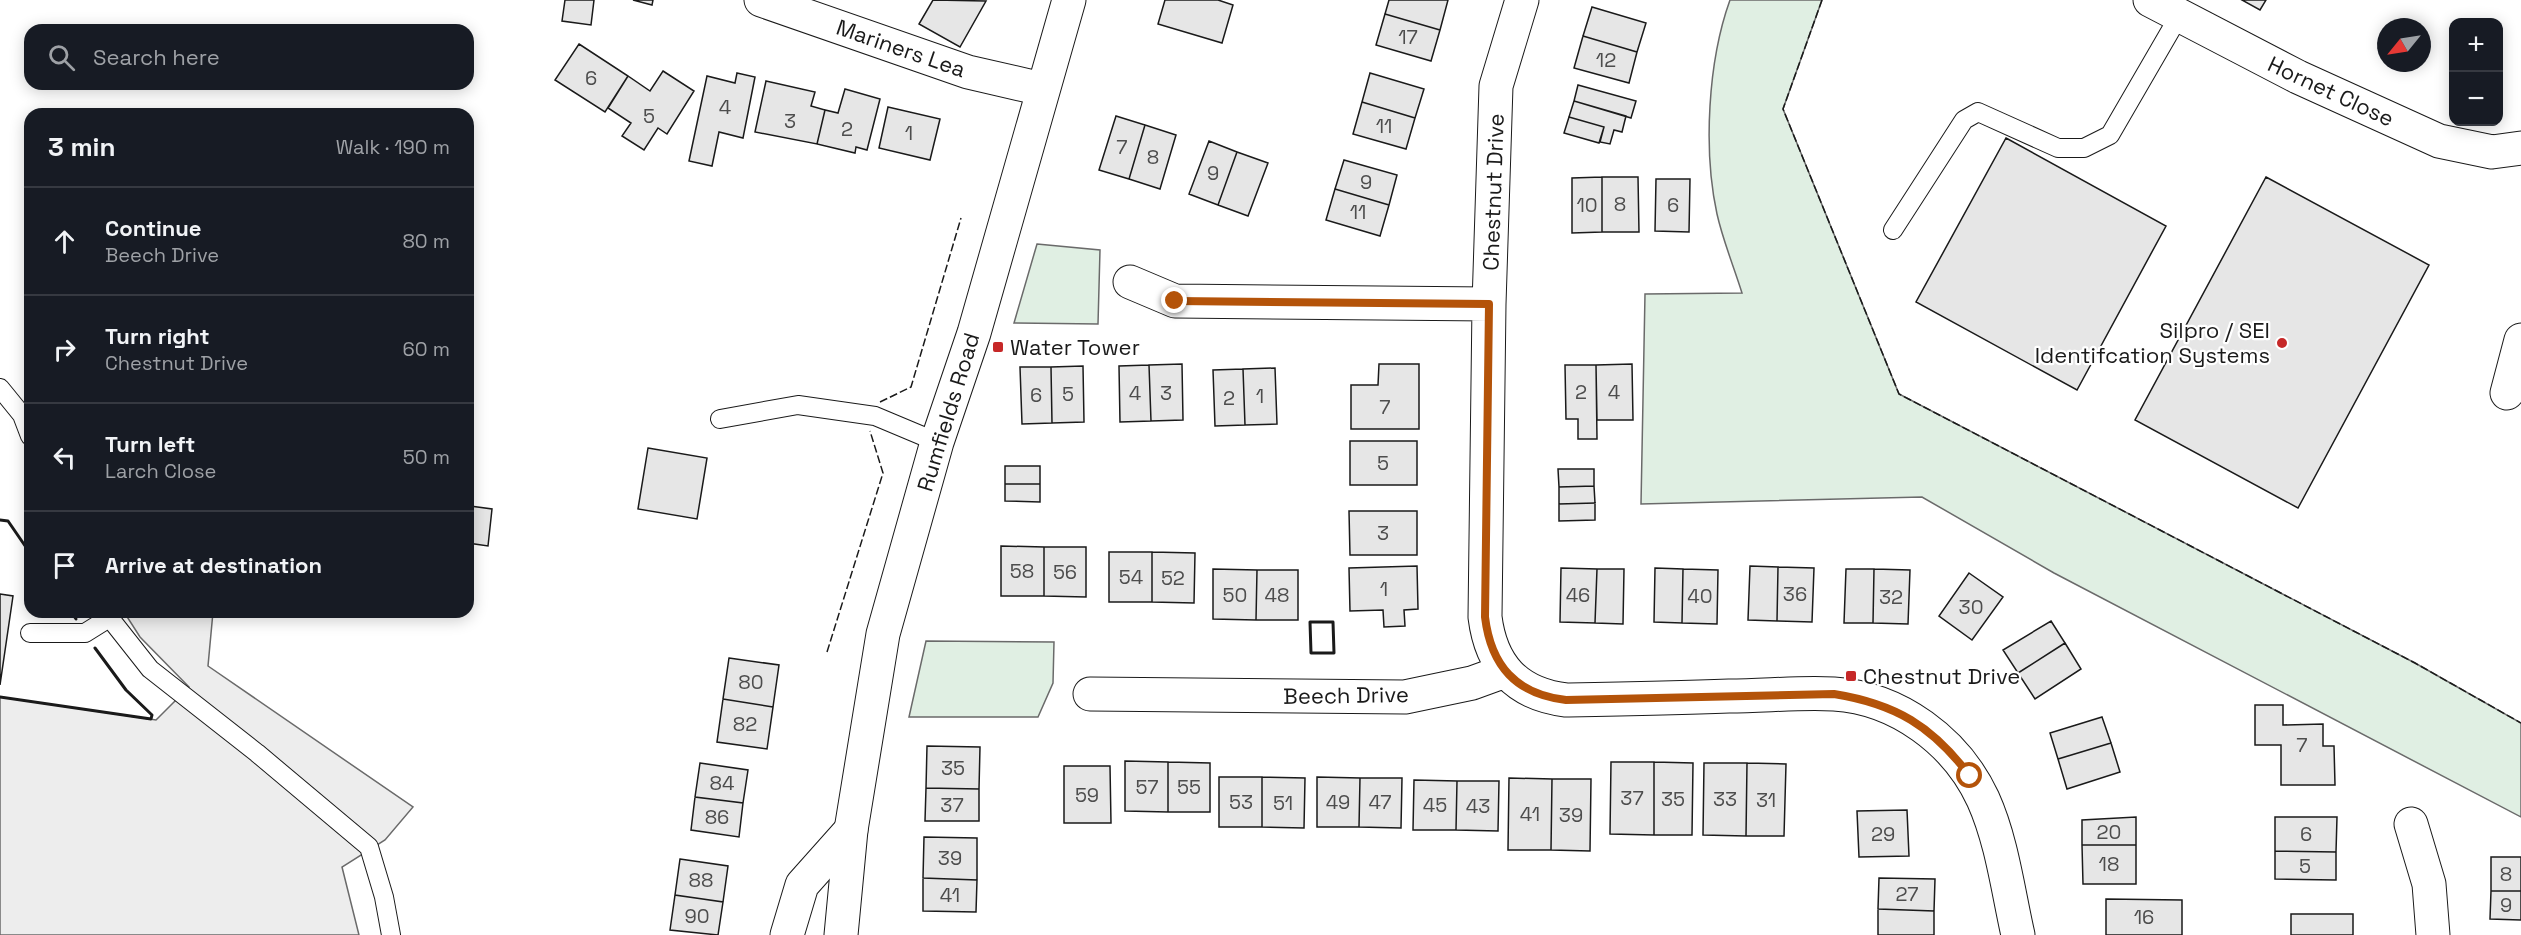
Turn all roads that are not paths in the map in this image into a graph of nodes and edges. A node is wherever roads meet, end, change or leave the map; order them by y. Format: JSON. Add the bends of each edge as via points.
{"nodes":[{"id":1,"x":761,"y":0,"type":"edge"},
{"id":2,"x":1069,"y":0,"type":"edge"},
{"id":3,"x":1522,"y":0,"type":"edge"},
{"id":4,"x":2150,"y":0,"type":"edge"},
{"id":5,"x":2180,"y":16,"type":"junction"},
{"id":6,"x":1042,"y":90,"type":"junction"},
{"id":7,"x":2521,"y":148,"type":"edge"},
{"id":8,"x":1893,"y":230,"type":"dead end"},
{"id":9,"x":1130,"y":282,"type":"dead end"},
{"id":10,"x":1489,"y":304,"type":"junction"},
{"id":11,"x":2521,"y":340,"type":"edge"},
{"id":12,"x":0,"y":388,"type":"edge"},
{"id":13,"x":2507,"y":393,"type":"dead end"},
{"id":14,"x":720,"y":419,"type":"dead end"},
{"id":15,"x":24,"y":420,"type":"edge"},
{"id":16,"x":937,"y":442,"type":"junction"},
{"id":17,"x":103,"y":618,"type":"edge"},
{"id":18,"x":109,"y":618,"type":"edge"},
{"id":19,"x":30,"y":633,"type":"dead end"},
{"id":20,"x":1505,"y":671,"type":"junction"},
{"id":21,"x":1090,"y":694,"type":"dead end"},
{"id":22,"x":2411,"y":824,"type":"dead end"},
{"id":23,"x":851,"y":830,"type":"junction"},
{"id":24,"x":391,"y":935,"type":"edge"},
{"id":25,"x":787,"y":935,"type":"edge"},
{"id":26,"x":841,"y":935,"type":"edge"},
{"id":27,"x":2018,"y":935,"type":"edge"},
{"id":28,"x":2433,"y":935,"type":"edge"}],
"edges":[{"from":1,"to":6,"type":"street","name":"Mariners Lea","via":[[968,72]]},
{"from":2,"to":6,"type":"street","name":"Rumfields Road"},
{"from":3,"to":10,"type":"street","name":"Chestnut Drive","via":[[1496,86]]},
{"from":4,"to":5,"type":"street","name":"Hornet Close"},
{"from":5,"to":7,"type":"street","name":"Hornet Close","via":[[2298,77],[2439,141],[2492,152]]},
{"from":5,"to":8,"type":"lane","via":[[2110,135],[2084,148],[2058,148],[1978,112],[1964,120]]},
{"from":6,"to":16,"type":"street","name":"Rumfields Road","via":[[974,333]]},
{"from":9,"to":10,"type":"street","via":[[1175,301]]},
{"from":10,"to":20,"type":"street","name":"Chestnut Drive","via":[[1485,617],[1491,645]]},
{"from":11,"to":13,"type":"street"},
{"from":12,"to":15,"type":"lane"},
{"from":14,"to":16,"type":"lane","via":[[798,405],[875,416]]},
{"from":16,"to":23,"type":"street","name":"Rumfields Road","via":[[883,634]]},
{"from":17,"to":19,"type":"lane","via":[[85,633]]},
{"from":18,"to":24,"type":"lane","via":[[150,669],[369,847]]},
{"from":20,"to":21,"type":"street","name":"Beech Drive","via":[[1472,683],[1405,697]]},
{"from":20,"to":27,"type":"street","via":[[1532,692],[1566,700],[1834,694],[1887,707],[1912,719],[1954,754],[1983,799]]},
{"from":22,"to":28,"type":"street","via":[[2429,884]]},
{"from":23,"to":25,"type":"street","via":[[802,885]]},
{"from":23,"to":26,"type":"street","name":"Rumfields Road"}]}
